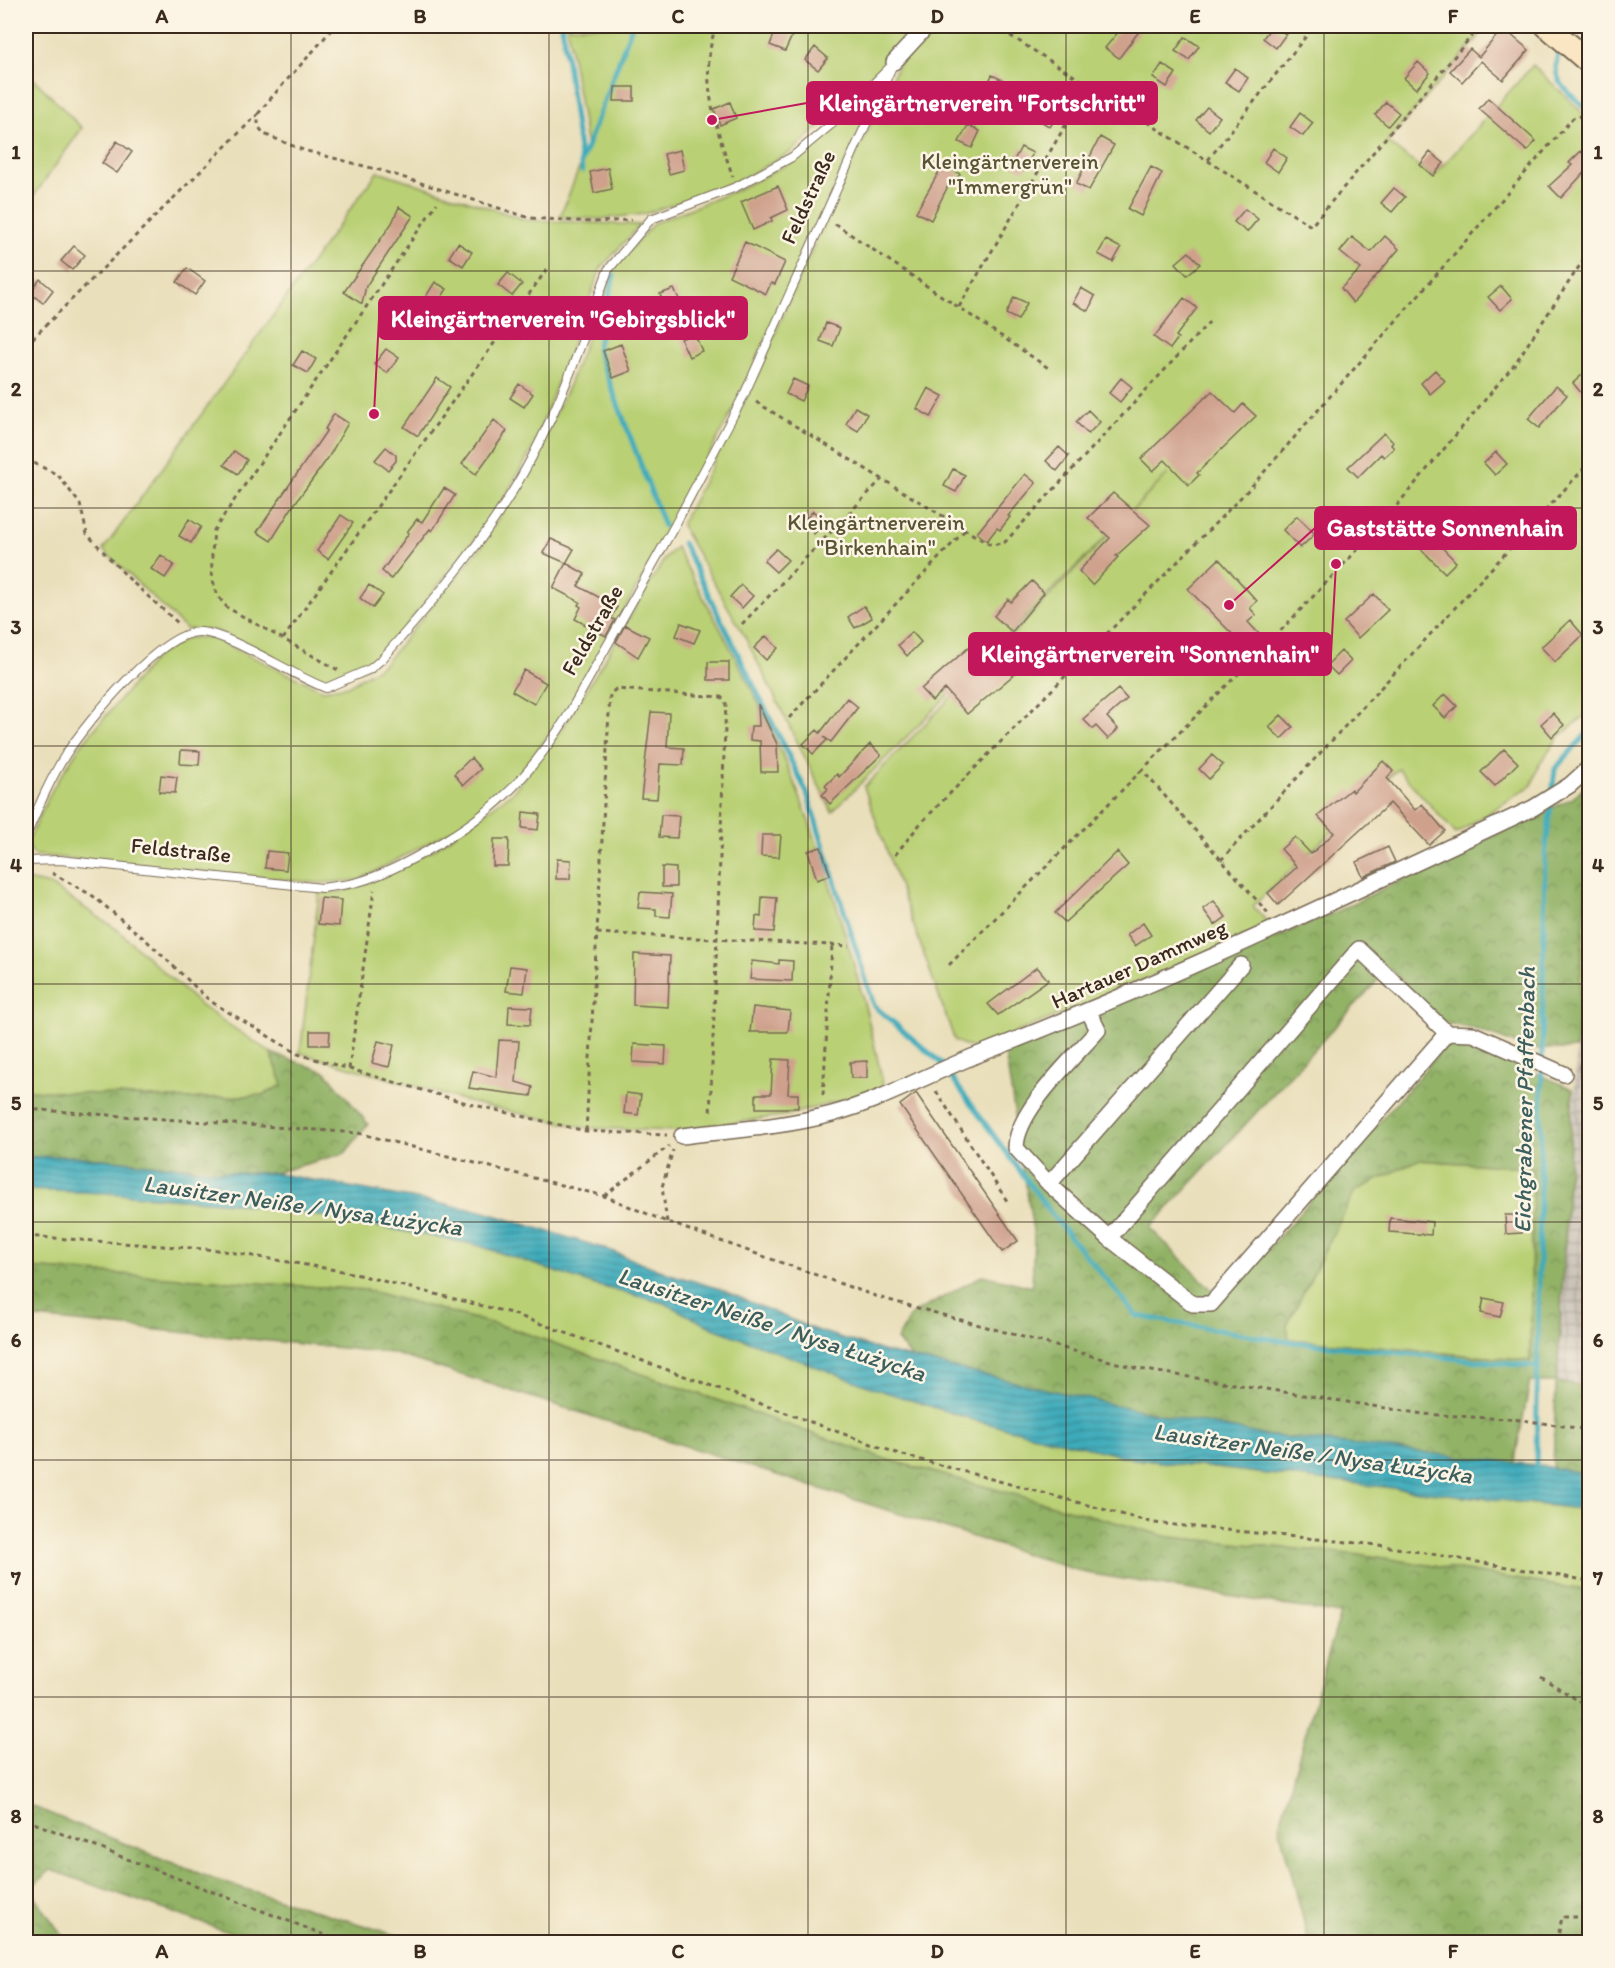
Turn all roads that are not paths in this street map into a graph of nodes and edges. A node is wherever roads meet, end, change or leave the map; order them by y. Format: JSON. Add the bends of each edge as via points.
{"nodes":[{"id":1,"x":927,"y":26,"type":"edge"},
{"id":2,"x":1547,"y":26,"type":"edge"},
{"id":3,"x":894,"y":62,"type":"junction"},
{"id":4,"x":1590,"y":63,"type":"edge"},
{"id":5,"x":1590,"y":767,"type":"edge"},
{"id":6,"x":26,"y":836,"type":"edge"},
{"id":7,"x":26,"y":861,"type":"edge"},
{"id":8,"x":1241,"y":965,"type":"dead end"},
{"id":9,"x":1089,"y":1012,"type":"junction"},
{"id":10,"x":1446,"y":1032,"type":"junction"},
{"id":11,"x":1590,"y":1055,"type":"edge"},
{"id":12,"x":1564,"y":1074,"type":"dead end"},
{"id":13,"x":1590,"y":1088,"type":"edge"},
{"id":14,"x":682,"y":1136,"type":"road end"},
{"id":15,"x":1049,"y":1184,"type":"junction"},
{"id":16,"x":1109,"y":1238,"type":"junction"}],
"edges":[{"from":1,"to":3,"type":"street","name":"Feldstraße"},
{"from":2,"to":4,"type":"main road"},
{"from":3,"to":6,"type":"lane","via":[[839,118],[792,157],[736,187],[651,219],[608,270],[567,384],[531,459],[500,511],[444,589],[382,659],[352,678],[326,688],[214,633],[188,632],[160,649],[98,711],[66,754]]},
{"from":3,"to":7,"type":"lane","name":"Feldstraße","via":[[744,395],[611,643],[550,743],[504,797],[440,842],[376,876],[322,888],[60,860]]},
{"from":5,"to":9,"type":"street","name":"Hartauer Dammweg","via":[[1540,804]]},
{"from":8,"to":15,"type":"street"},
{"from":9,"to":14,"type":"street","name":"Hartauer Dammweg","via":[[835,1113],[785,1125]]},
{"from":9,"to":15,"type":"street","via":[[1098,1030],[1025,1115],[1016,1135],[1016,1148]]},
{"from":10,"to":12,"type":"street","via":[[1473,1034]]},
{"from":10,"to":16,"type":"street","via":[[1211,1304],[1193,1304]]},
{"from":10,"to":16,"type":"street","via":[[1359,949]]},
{"from":11,"to":13,"type":"lane","via":[[1583,1065]]},
{"from":15,"to":16,"type":"street"}]}
